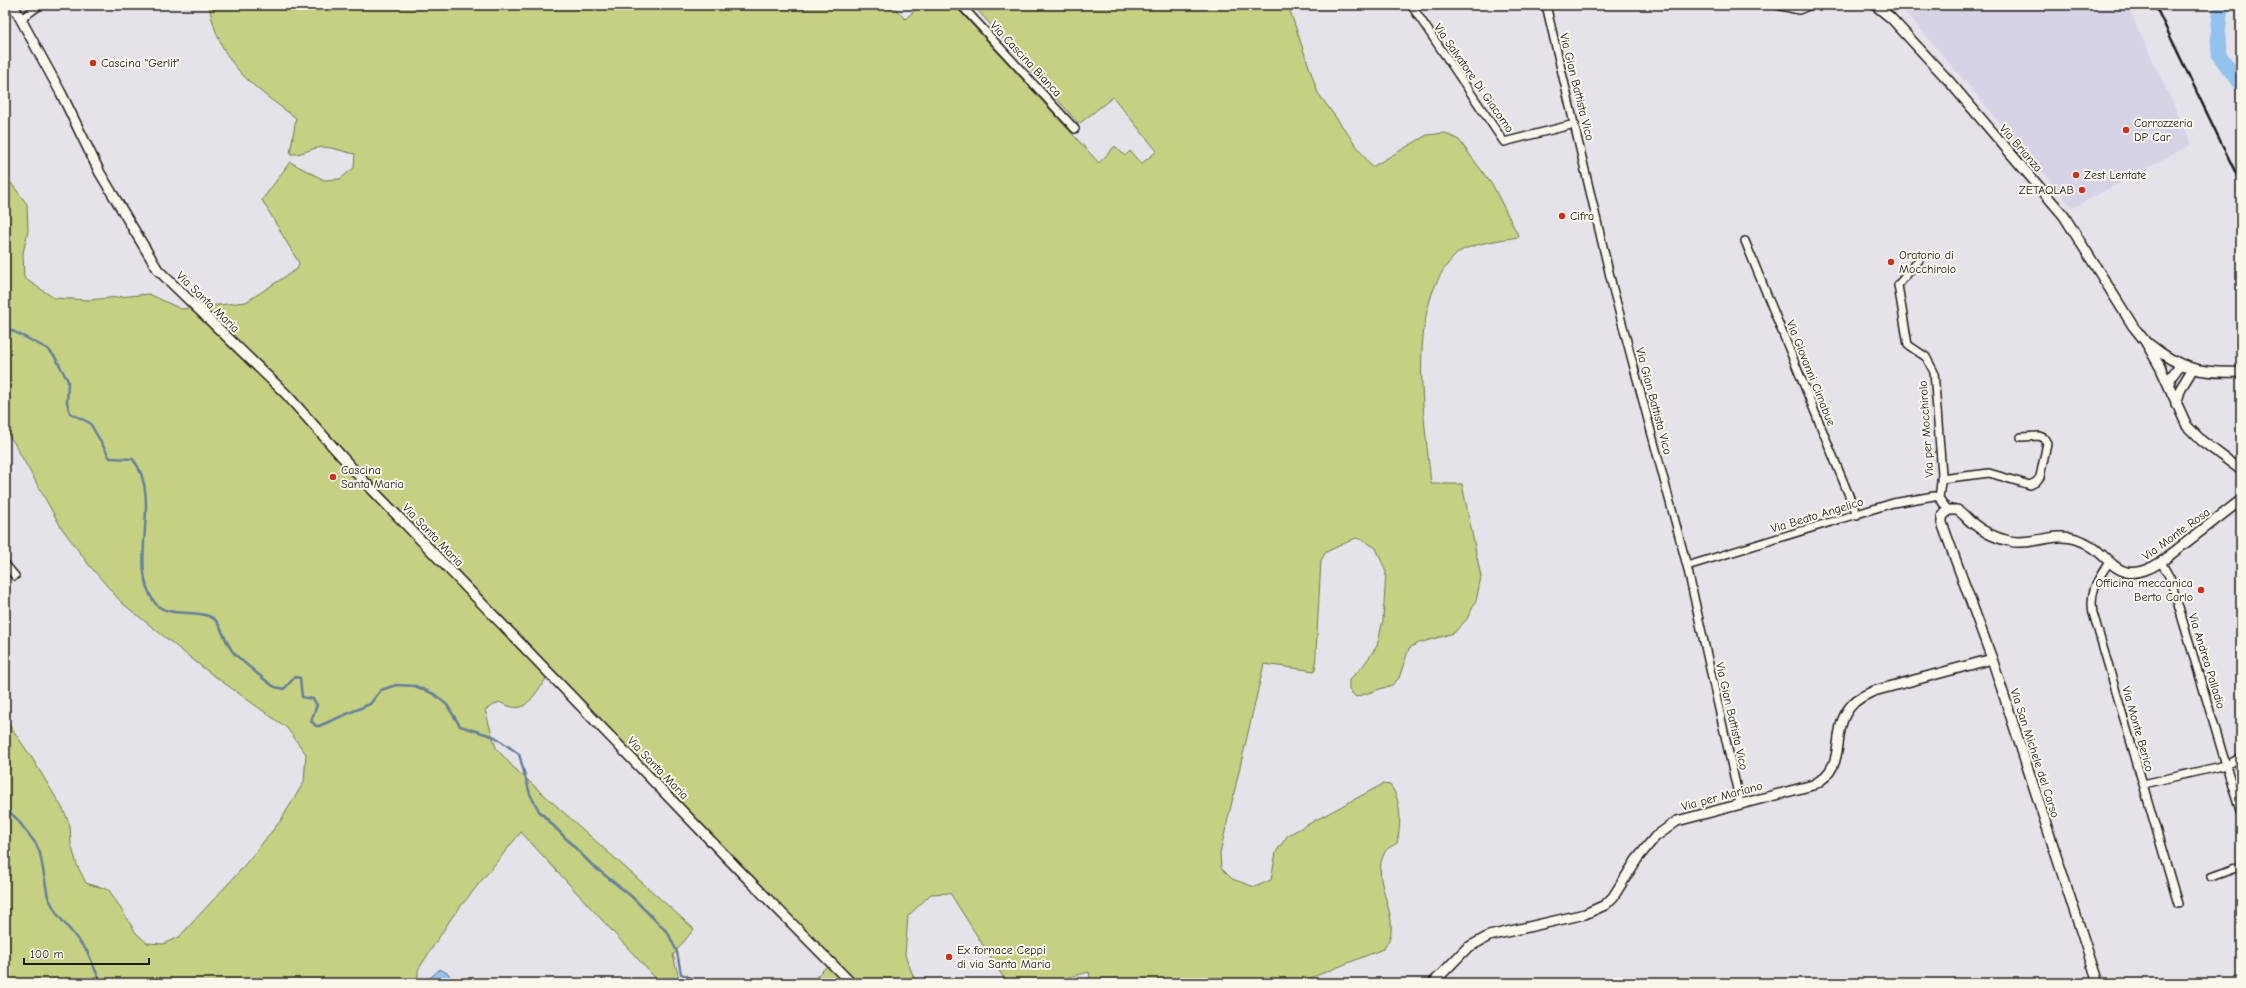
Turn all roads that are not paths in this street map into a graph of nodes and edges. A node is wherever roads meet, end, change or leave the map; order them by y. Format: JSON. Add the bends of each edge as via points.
{"nodes":[{"id":1,"x":13,"y":5,"type":"edge"},
{"id":2,"x":40,"y":5,"type":"edge"},
{"id":3,"x":961,"y":5,"type":"edge"},
{"id":4,"x":1411,"y":5,"type":"edge"},
{"id":5,"x":1546,"y":5,"type":"edge"},
{"id":6,"x":1777,"y":5,"type":"edge"},
{"id":7,"x":1802,"y":5,"type":"edge"},
{"id":8,"x":1811,"y":5,"type":"edge"},
{"id":9,"x":1875,"y":5,"type":"edge"},
{"id":10,"x":1791,"y":9,"type":"junction"},
{"id":11,"x":21,"y":19,"type":"junction"},
{"id":12,"x":1575,"y":124,"type":"junction"},
{"id":13,"x":1075,"y":129,"type":"dead end"},
{"id":14,"x":1745,"y":241,"type":"dead end"},
{"id":15,"x":1920,"y":260,"type":"dead end"},
{"id":16,"x":2145,"y":340,"type":"junction"},
{"id":17,"x":2180,"y":365,"type":"junction"},
{"id":18,"x":2192,"y":370,"type":"junction"},
{"id":19,"x":2241,"y":372,"type":"edge"},
{"id":20,"x":2169,"y":386,"type":"junction"},
{"id":21,"x":2176,"y":404,"type":"junction"},
{"id":22,"x":2021,"y":437,"type":"dead end"},
{"id":23,"x":2241,"y":470,"type":"edge"},
{"id":24,"x":1941,"y":479,"type":"junction"},
{"id":25,"x":1939,"y":498,"type":"junction"},
{"id":26,"x":2241,"y":501,"type":"edge"},
{"id":27,"x":1948,"y":510,"type":"junction"},
{"id":28,"x":1857,"y":515,"type":"junction"},
{"id":29,"x":2109,"y":562,"type":"junction"},
{"id":30,"x":2161,"y":562,"type":"junction"},
{"id":31,"x":5,"y":564,"type":"edge"},
{"id":32,"x":1687,"y":566,"type":"junction"},
{"id":33,"x":15,"y":576,"type":"dead end"},
{"id":34,"x":1992,"y":659,"type":"junction"},
{"id":35,"x":2241,"y":758,"type":"edge"},
{"id":36,"x":2226,"y":765,"type":"junction"},
{"id":37,"x":2143,"y":784,"type":"junction"},
{"id":38,"x":1740,"y":803,"type":"junction"},
{"id":39,"x":2241,"y":815,"type":"edge"},
{"id":40,"x":2241,"y":866,"type":"edge"},
{"id":41,"x":2211,"y":877,"type":"dead end"},
{"id":42,"x":2178,"y":904,"type":"dead end"},
{"id":43,"x":851,"y":983,"type":"edge"},
{"id":44,"x":1433,"y":983,"type":"edge"},
{"id":45,"x":2098,"y":983,"type":"edge"}],
"edges":[{"from":1,"to":11,"type":"street","name":"Via Santa Maria"},
{"from":2,"to":11,"type":"street"},
{"from":3,"to":13,"type":"street","name":"Via Cascina Bianca"},
{"from":4,"to":12,"type":"street","name":"Via Salvatore Di Giacomo","via":[[1504,142]]},
{"from":5,"to":12,"type":"street","name":"Via Gian Battista Vico"},
{"from":6,"to":10,"type":"street"},
{"from":7,"to":10,"type":"street"},
{"from":8,"to":10,"type":"street","via":[[1799,10]]},
{"from":9,"to":16,"type":"street","name":"Via Brianza","via":[[1891,18],[1948,80],[2064,216],[2133,326]]},
{"from":11,"to":43,"type":"street","name":"Via Santa Maria","via":[[100,173],[158,270],[286,394],[361,478]]},
{"from":12,"to":32,"type":"street","name":"Via Gian Battista Vico","via":[[1613,289]]},
{"from":14,"to":28,"type":"street","name":"Via Giovanni Cimabue"},
{"from":15,"to":24,"type":"street","name":"Via per Mocchirolo","via":[[1898,285],[1908,345],[1926,358],[1934,372]]},
{"from":16,"to":17,"type":"street"},
{"from":16,"to":20,"type":"street"},
{"from":17,"to":18,"type":"street"},
{"from":17,"to":20,"type":"street","via":[[2171,377]]},
{"from":18,"to":19,"type":"street"},
{"from":18,"to":21,"type":"street","via":[[2181,388]]},
{"from":20,"to":21,"type":"street"},
{"from":21,"to":23,"type":"street","via":[[2182,419],[2193,433]]},
{"from":22,"to":24,"type":"street","via":[[2039,436],[2047,443],[2040,477],[2036,482],[2030,485],[1990,473]]},
{"from":24,"to":25,"type":"street","name":"Via per Mocchirolo"},
{"from":25,"to":27,"type":"street"},
{"from":25,"to":28,"type":"street","name":"Via Beato Angelico","via":[[1931,496],[1893,503]]},
{"from":26,"to":30,"type":"street","name":"Via Monte Rosa"},
{"from":27,"to":29,"type":"street","name":"Via Monte Rosa","via":[[1960,511],[1984,531],[2007,541],[2023,542],[2062,537],[2077,539]]},
{"from":27,"to":34,"type":"street","name":"Via San Michele del Carso","via":[[1942,520]]},
{"from":28,"to":32,"type":"street","name":"Via Beato Angelico"},
{"from":29,"to":30,"type":"street","name":"Via Monte Rosa","via":[[2120,570],[2136,573],[2148,570]]},
{"from":29,"to":37,"type":"street","name":"Via Monte Berico","via":[[2094,585],[2092,607]]},
{"from":30,"to":36,"type":"street","name":"Via Andrea Palladio","via":[[2170,578]]},
{"from":31,"to":33,"type":"street"},
{"from":32,"to":38,"type":"street","name":"Via Gian Battista Vico"},
{"from":34,"to":38,"type":"street","name":"Via per Mariano","via":[[1874,691],[1861,698],[1844,715],[1834,766],[1822,780],[1813,785]]},
{"from":34,"to":45,"type":"street","name":"Via San Michele del Carso"},
{"from":35,"to":36,"type":"street"},
{"from":36,"to":37,"type":"street"},
{"from":36,"to":39,"type":"street","name":"Via Andrea Palladio"},
{"from":37,"to":42,"type":"street","name":"Via Monte Berico"},
{"from":38,"to":44,"type":"street","name":"Via per Mariano","via":[[1691,815],[1665,828],[1637,859],[1605,905],[1585,914],[1490,936],[1462,953]]},
{"from":40,"to":41,"type":"street"}]}
